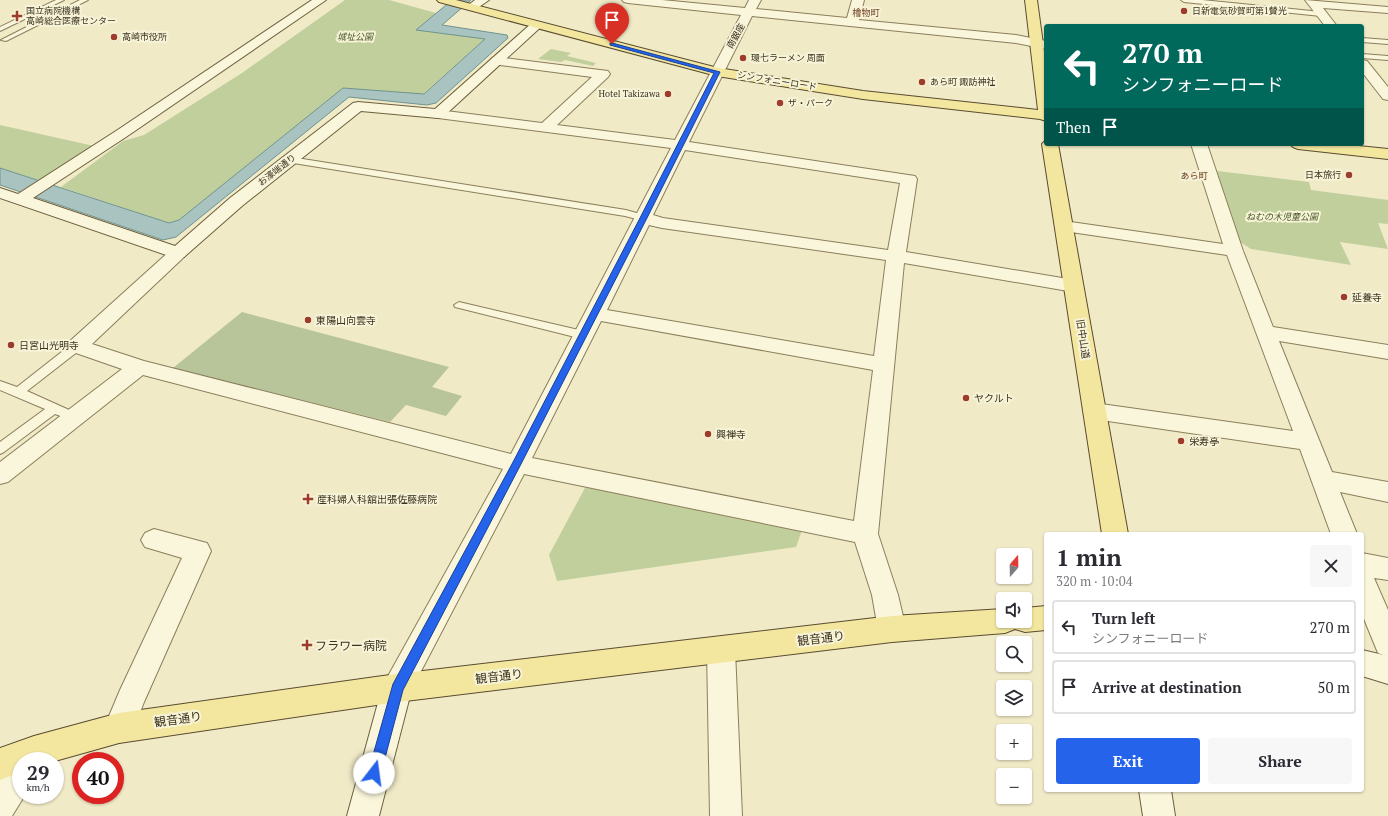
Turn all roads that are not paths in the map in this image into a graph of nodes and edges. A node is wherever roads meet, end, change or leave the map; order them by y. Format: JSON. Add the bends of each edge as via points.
{"nodes":[{"id":1,"x":61,"y":0,"type":"edge"},
{"id":2,"x":85,"y":0,"type":"edge"},
{"id":3,"x":320,"y":0,"type":"edge"},
{"id":4,"x":443,"y":0,"type":"edge"},
{"id":5,"x":483,"y":0,"type":"edge"},
{"id":6,"x":628,"y":0,"type":"edge"},
{"id":7,"x":755,"y":0,"type":"edge"},
{"id":8,"x":858,"y":0,"type":"edge"},
{"id":9,"x":1031,"y":0,"type":"edge"},
{"id":10,"x":1184,"y":0,"type":"edge"},
{"id":11,"x":661,"y":2,"type":"edge"},
{"id":12,"x":1313,"y":2,"type":"edge"},
{"id":13,"x":472,"y":7,"type":"junction"},
{"id":14,"x":1388,"y":10,"type":"edge"},
{"id":15,"x":748,"y":13,"type":"junction"},
{"id":16,"x":1321,"y":14,"type":"junction"},
{"id":17,"x":852,"y":22,"type":"junction"},
{"id":18,"x":1329,"y":24,"type":"edge"},
{"id":19,"x":537,"y":25,"type":"junction"},
{"id":20,"x":0,"y":29,"type":"edge"},
{"id":21,"x":4,"y":40,"type":"dead end"},
{"id":22,"x":1364,"y":40,"type":"edge"},
{"id":23,"x":1388,"y":42,"type":"edge"},
{"id":24,"x":1041,"y":44,"type":"edge"},
{"id":25,"x":1364,"y":56,"type":"edge"},
{"id":26,"x":1388,"y":58,"type":"edge"},
{"id":27,"x":497,"y":61,"type":"junction"},
{"id":28,"x":1364,"y":66,"type":"edge"},
{"id":29,"x":717,"y":72,"type":"junction"},
{"id":30,"x":1364,"y":82,"type":"edge"},
{"id":31,"x":1383,"y":84,"type":"edge"},
{"id":32,"x":1044,"y":87,"type":"edge"},
{"id":33,"x":1388,"y":96,"type":"edge"},
{"id":34,"x":438,"y":114,"type":"junction"},
{"id":35,"x":1044,"y":116,"type":"edge"},
{"id":36,"x":545,"y":128,"type":"junction"},
{"id":37,"x":680,"y":145,"type":"junction"},
{"id":38,"x":1050,"y":146,"type":"edge"},
{"id":39,"x":1200,"y":146,"type":"edge"},
{"id":40,"x":1316,"y":146,"type":"edge"},
{"id":41,"x":1388,"y":154,"type":"edge"},
{"id":42,"x":290,"y":160,"type":"junction"},
{"id":43,"x":0,"y":193,"type":"edge"},
{"id":44,"x":23,"y":197,"type":"junction"},
{"id":45,"x":644,"y":218,"type":"junction"},
{"id":46,"x":1064,"y":226,"type":"junction"},
{"id":47,"x":1234,"y":251,"type":"junction"},
{"id":48,"x":178,"y":254,"type":"junction"},
{"id":49,"x":896,"y":256,"type":"junction"},
{"id":50,"x":1074,"y":286,"type":"junction"},
{"id":51,"x":459,"y":305,"type":"dead end"},
{"id":52,"x":594,"y":314,"type":"junction"},
{"id":53,"x":1266,"y":332,"type":"junction"},
{"id":54,"x":583,"y":335,"type":"junction"},
{"id":55,"x":77,"y":346,"type":"junction"},
{"id":56,"x":1388,"y":352,"type":"edge"},
{"id":57,"x":883,"y":365,"type":"junction"},
{"id":58,"x":139,"y":367,"type":"junction"},
{"id":59,"x":0,"y":385,"type":"edge"},
{"id":60,"x":18,"y":392,"type":"junction"},
{"id":61,"x":54,"y":408,"type":"junction"},
{"id":62,"x":1094,"y":410,"type":"junction"},
{"id":63,"x":74,"y":417,"type":"junction"},
{"id":64,"x":1308,"y":442,"type":"junction"},
{"id":65,"x":0,"y":449,"type":"edge"},
{"id":66,"x":516,"y":464,"type":"junction"},
{"id":67,"x":0,"y":475,"type":"edge"},
{"id":68,"x":1322,"y":479,"type":"junction"},
{"id":69,"x":1388,"y":492,"type":"edge"},
{"id":70,"x":1115,"y":532,"type":"edge"},
{"id":71,"x":1343,"y":532,"type":"edge"},
{"id":72,"x":864,"y":534,"type":"junction"},
{"id":73,"x":154,"y":540,"type":"dead end"},
{"id":74,"x":1364,"y":564,"type":"edge"},
{"id":75,"x":1388,"y":569,"type":"edge"},
{"id":76,"x":1364,"y":585,"type":"edge"},
{"id":77,"x":1044,"y":618,"type":"edge"},
{"id":78,"x":1032,"y":619,"type":"edge"},
{"id":79,"x":996,"y":622,"type":"edge"},
{"id":80,"x":892,"y":629,"type":"junction"},
{"id":81,"x":1388,"y":644,"type":"edge"},
{"id":82,"x":721,"y":650,"type":"junction"},
{"id":83,"x":1364,"y":664,"type":"edge"},
{"id":84,"x":1388,"y":670,"type":"edge"},
{"id":85,"x":397,"y":688,"type":"junction"},
{"id":86,"x":119,"y":728,"type":"junction"},
{"id":87,"x":55,"y":752,"type":"edge"},
{"id":88,"x":12,"y":763,"type":"edge"},
{"id":89,"x":0,"y":764,"type":"edge"},
{"id":90,"x":12,"y":787,"type":"edge"},
{"id":91,"x":1155,"y":792,"type":"edge"},
{"id":92,"x":0,"y":806,"type":"edge"},
{"id":93,"x":363,"y":816,"type":"edge"},
{"id":94,"x":726,"y":816,"type":"edge"},
{"id":95,"x":1159,"y":816,"type":"edge"}],
"edges":[{"from":1,"to":20,"type":"lane"},
{"from":2,"to":21,"type":"lane"},
{"from":3,"to":44,"type":"street"},
{"from":4,"to":13,"type":"main road","name":"シンフォニーロード"},
{"from":5,"to":13,"type":"street"},
{"from":6,"to":11,"type":"street"},
{"from":7,"to":15,"type":"street","name":"南銀座"},
{"from":8,"to":17,"type":"street"},
{"from":9,"to":24,"type":"main road"},
{"from":10,"to":16,"type":"lane"},
{"from":11,"to":15,"type":"street"},
{"from":12,"to":14,"type":"street"},
{"from":12,"to":16,"type":"street"},
{"from":13,"to":19,"type":"main road","name":"シンフォニーロード"},
{"from":15,"to":17,"type":"street"},
{"from":15,"to":29,"type":"street","name":"南銀座"},
{"from":16,"to":18,"type":"street"},
{"from":17,"to":24,"type":"street","via":[[1016,39]]},
{"from":19,"to":27,"type":"street"},
{"from":19,"to":29,"type":"main road","name":"シンフォニーロード"},
{"from":22,"to":23,"type":"lane"},
{"from":24,"to":32,"type":"main road"},
{"from":25,"to":26,"type":"lane"},
{"from":27,"to":34,"type":"street"},
{"from":27,"to":36,"type":"street","via":[[603,74]]},
{"from":28,"to":31,"type":"street"},
{"from":29,"to":35,"type":"main road","name":"シンフォニーロード","via":[[863,95]]},
{"from":29,"to":37,"type":"street","name":"南銀座"},
{"from":30,"to":31,"type":"street"},
{"from":31,"to":33,"type":"street"},
{"from":34,"to":36,"type":"street","name":"お濠端通り"},
{"from":34,"to":42,"type":"street","name":"お濠端通り","via":[[358,106]]},
{"from":36,"to":37,"type":"street","name":"お濠端通り"},
{"from":37,"to":45,"type":"street","name":"南銀座"},
{"from":37,"to":49,"type":"street","name":"お濠端通り","via":[[909,179]]},
{"from":38,"to":46,"type":"main road","name":"旧中山道"},
{"from":39,"to":47,"type":"street"},
{"from":40,"to":41,"type":"main road"},
{"from":42,"to":45,"type":"lane","via":[[626,213]]},
{"from":42,"to":48,"type":"street","name":"お濠端通り","via":[[236,202]]},
{"from":43,"to":44,"type":"street"},
{"from":44,"to":48,"type":"street"},
{"from":45,"to":49,"type":"street","via":[[662,223]]},
{"from":45,"to":52,"type":"street","name":"南銀座"},
{"from":46,"to":47,"type":"street"},
{"from":46,"to":50,"type":"main road","name":"旧中山道"},
{"from":47,"to":53,"type":"street"},
{"from":48,"to":55,"type":"street","name":"お濠端通り"},
{"from":49,"to":50,"type":"street"},
{"from":49,"to":57,"type":"street"},
{"from":50,"to":62,"type":"main road","name":"旧中山道"},
{"from":51,"to":54,"type":"lane"},
{"from":52,"to":54,"type":"street","name":"南銀座"},
{"from":52,"to":57,"type":"street"},
{"from":53,"to":56,"type":"street"},
{"from":53,"to":64,"type":"street"},
{"from":54,"to":66,"type":"street","name":"南銀座"},
{"from":55,"to":58,"type":"street"},
{"from":55,"to":60,"type":"lane"},
{"from":57,"to":72,"type":"street"},
{"from":58,"to":63,"type":"street"},
{"from":58,"to":66,"type":"street"},
{"from":59,"to":60,"type":"lane"},
{"from":60,"to":61,"type":"lane"},
{"from":61,"to":63,"type":"lane"},
{"from":61,"to":65,"type":"lane"},
{"from":62,"to":64,"type":"street"},
{"from":62,"to":70,"type":"main road","name":"旧中山道"},
{"from":63,"to":67,"type":"street"},
{"from":64,"to":68,"type":"street"},
{"from":66,"to":72,"type":"street"},
{"from":66,"to":85,"type":"street","name":"南銀座"},
{"from":68,"to":69,"type":"street"},
{"from":68,"to":71,"type":"street"},
{"from":72,"to":80,"type":"street","via":[[885,595]]},
{"from":73,"to":86,"type":"street","via":[[198,550]]},
{"from":74,"to":75,"type":"street"},
{"from":76,"to":81,"type":"street"},
{"from":77,"to":78,"type":"main road"},
{"from":79,"to":80,"type":"main road","name":"観音通り"},
{"from":80,"to":82,"type":"main road","name":"観音通り"},
{"from":82,"to":85,"type":"main road","name":"観音通り"},
{"from":82,"to":94,"type":"street"},
{"from":83,"to":84,"type":"street"},
{"from":85,"to":86,"type":"main road","name":"観音通り"},
{"from":85,"to":93,"type":"street","name":"南銀座"},
{"from":86,"to":87,"type":"main road","name":"観音通り"},
{"from":88,"to":89,"type":"main road","name":"観音通り"},
{"from":90,"to":92,"type":"street"},
{"from":91,"to":95,"type":"street"}]}
